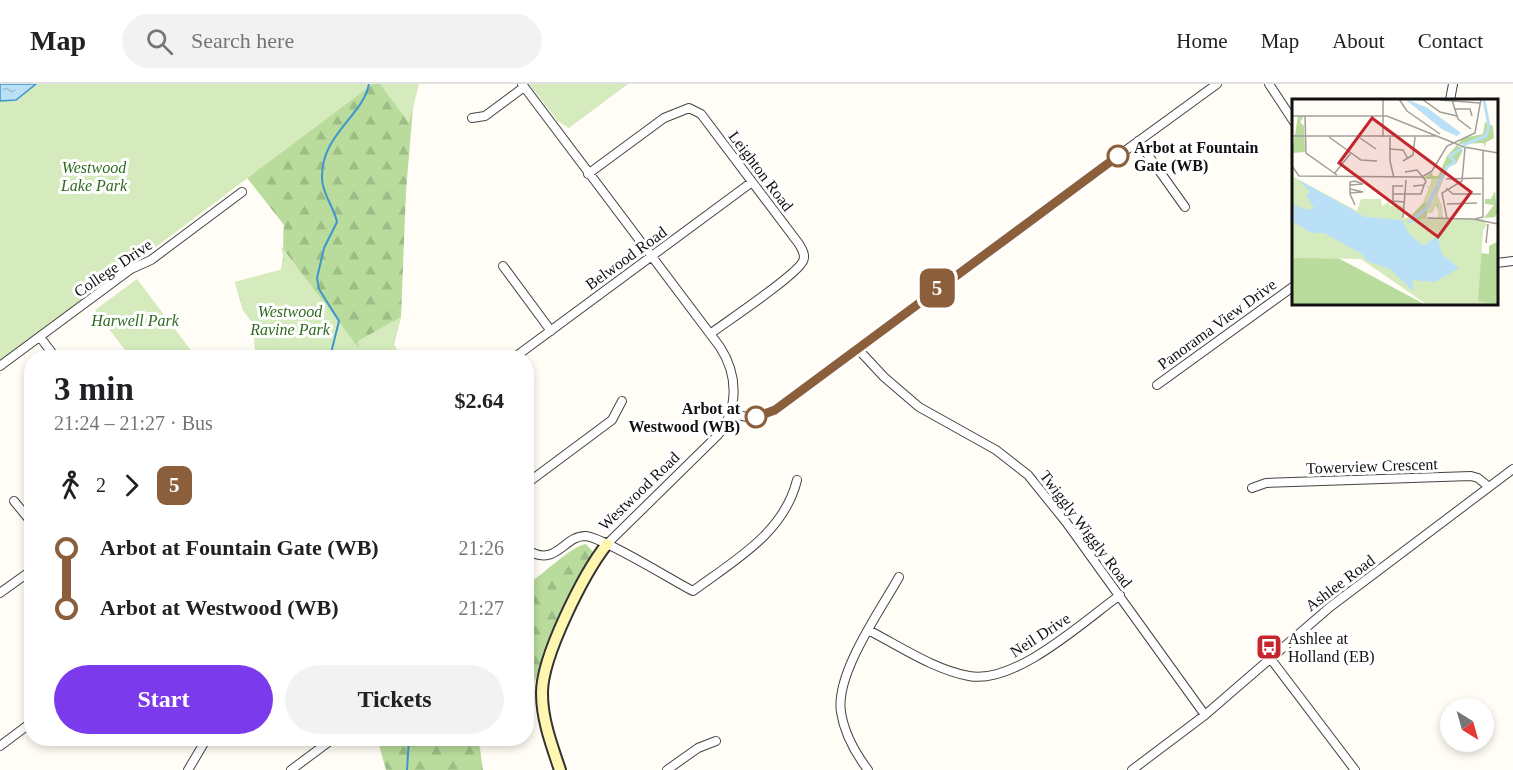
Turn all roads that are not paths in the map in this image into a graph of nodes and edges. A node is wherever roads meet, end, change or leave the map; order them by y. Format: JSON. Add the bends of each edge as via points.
{"nodes":[{"id":1,"x":1217,"y":84,"type":"edge"},
{"id":2,"x":1269,"y":84,"type":"edge"},
{"id":3,"x":1453,"y":84,"type":"edge"},
{"id":4,"x":523,"y":85,"type":"edge"},
{"id":5,"x":1450,"y":99,"type":"edge"},
{"id":6,"x":472,"y":118,"type":"dead end"},
{"id":7,"x":1292,"y":119,"type":"edge"},
{"id":8,"x":1138,"y":141,"type":"junction"},
{"id":9,"x":588,"y":174,"type":"junction"},
{"id":10,"x":752,"y":182,"type":"junction"},
{"id":11,"x":242,"y":192,"type":"dead end"},
{"id":12,"x":1185,"y":207,"type":"dead end"},
{"id":13,"x":650,"y":257,"type":"junction"},
{"id":14,"x":1513,"y":261,"type":"edge"},
{"id":15,"x":1498,"y":263,"type":"edge"},
{"id":16,"x":503,"y":266,"type":"dead end"},
{"id":17,"x":1292,"y":286,"type":"edge"},
{"id":18,"x":551,"y":331,"type":"junction"},
{"id":19,"x":710,"y":334,"type":"junction"},
{"id":20,"x":40,"y":337,"type":"junction"},
{"id":21,"x":857,"y":348,"type":"junction"},
{"id":22,"x":50,"y":350,"type":"edge"},
{"id":23,"x":525,"y":350,"type":"edge"},
{"id":24,"x":0,"y":366,"type":"edge"},
{"id":25,"x":1157,"y":385,"type":"dead end"},
{"id":26,"x":621,"y":401,"type":"dead end"},
{"id":27,"x":731,"y":414,"type":"junction"},
{"id":28,"x":1513,"y":470,"type":"edge"},
{"id":29,"x":534,"y":478,"type":"edge"},
{"id":30,"x":797,"y":480,"type":"dead end"},
{"id":31,"x":1489,"y":487,"type":"junction"},
{"id":32,"x":1252,"y":488,"type":"dead end"},
{"id":33,"x":14,"y":501,"type":"dead end"},
{"id":34,"x":24,"y":513,"type":"edge"},
{"id":35,"x":607,"y":544,"type":"junction"},
{"id":36,"x":534,"y":553,"type":"edge"},
{"id":37,"x":24,"y":576,"type":"edge"},
{"id":38,"x":898,"y":578,"type":"dead end"},
{"id":39,"x":0,"y":593,"type":"edge"},
{"id":40,"x":1120,"y":595,"type":"junction"},
{"id":41,"x":870,"y":630,"type":"junction"},
{"id":42,"x":1270,"y":658,"type":"junction"},
{"id":43,"x":1205,"y":715,"type":"junction"},
{"id":44,"x":24,"y":728,"type":"edge"},
{"id":45,"x":716,"y":741,"type":"dead end"},
{"id":46,"x":0,"y":746,"type":"edge"},
{"id":47,"x":202,"y":746,"type":"edge"},
{"id":48,"x":323,"y":746,"type":"edge"},
{"id":49,"x":188,"y":770,"type":"edge"},
{"id":50,"x":291,"y":770,"type":"edge"},
{"id":51,"x":560,"y":770,"type":"edge"},
{"id":52,"x":667,"y":770,"type":"edge"},
{"id":53,"x":868,"y":770,"type":"edge"},
{"id":54,"x":1132,"y":770,"type":"edge"},
{"id":55,"x":1355,"y":770,"type":"edge"}],
"edges":[{"from":1,"to":8,"type":"street"},
{"from":2,"to":7,"type":"street"},
{"from":3,"to":5,"type":"street"},
{"from":4,"to":6,"type":"street","via":[[485,116]]},
{"from":4,"to":9,"type":"street","name":"Westwood Road"},
{"from":8,"to":12,"type":"street"},
{"from":8,"to":21,"type":"street"},
{"from":9,"to":10,"type":"street","name":"Leighton Road","via":[[664,118],[688,108],[701,114]]},
{"from":9,"to":13,"type":"street","name":"Westwood Road"},
{"from":10,"to":13,"type":"street","name":"Belwood Road"},
{"from":10,"to":19,"type":"street","name":"Leighton Road","via":[[799,244],[803,261]]},
{"from":11,"to":20,"type":"street","name":"College Drive"},
{"from":13,"to":18,"type":"street","name":"Belwood Road"},
{"from":13,"to":19,"type":"street","name":"Westwood Road"},
{"from":14,"to":15,"type":"street"},
{"from":16,"to":18,"type":"street"},
{"from":17,"to":25,"type":"street","name":"Panorama View Drive"},
{"from":18,"to":23,"type":"street","name":"Belwood Road"},
{"from":19,"to":27,"type":"street","name":"Westwood Road","via":[[726,356],[733,378]]},
{"from":20,"to":22,"type":"street"},
{"from":20,"to":24,"type":"street","name":"College Drive"},
{"from":21,"to":27,"type":"street","via":[[770,413],[753,418]]},
{"from":21,"to":40,"type":"street","name":"Twiggly Wiggly Road","via":[[919,407],[996,450],[1028,475]]},
{"from":26,"to":29,"type":"street","via":[[612,420]]},
{"from":27,"to":35,"type":"street","name":"Westwood Road","via":[[714,440]]},
{"from":28,"to":31,"type":"street","name":"Ashlee Road"},
{"from":30,"to":35,"type":"street","via":[[792,500],[770,532],[693,591]]},
{"from":31,"to":32,"type":"street","name":"Towerview Crescent","via":[[1471,476],[1266,483]]},
{"from":31,"to":42,"type":"street","name":"Ashlee Road","via":[[1330,607]]},
{"from":33,"to":34,"type":"street"},
{"from":35,"to":36,"type":"street","via":[[584,536],[551,555]]},
{"from":35,"to":51,"type":"street","name":"Westwood Road","via":[[590,569],[545,667],[543,708]]},
{"from":37,"to":39,"type":"street"},
{"from":38,"to":41,"type":"street"},
{"from":40,"to":41,"type":"street","name":"Neil Drive","via":[[1029,660],[981,678],[950,671]]},
{"from":40,"to":43,"type":"street","name":"Twiggly Wiggly Road"},
{"from":41,"to":53,"type":"street","via":[[852,663],[841,710],[851,741]]},
{"from":42,"to":43,"type":"street","name":"Ashlee Road"},
{"from":42,"to":55,"type":"street"},
{"from":43,"to":54,"type":"street","name":"Ashlee Road"},
{"from":44,"to":46,"type":"street"},
{"from":45,"to":52,"type":"street","via":[[698,748]]},
{"from":47,"to":49,"type":"street"},
{"from":48,"to":50,"type":"street"}]}
